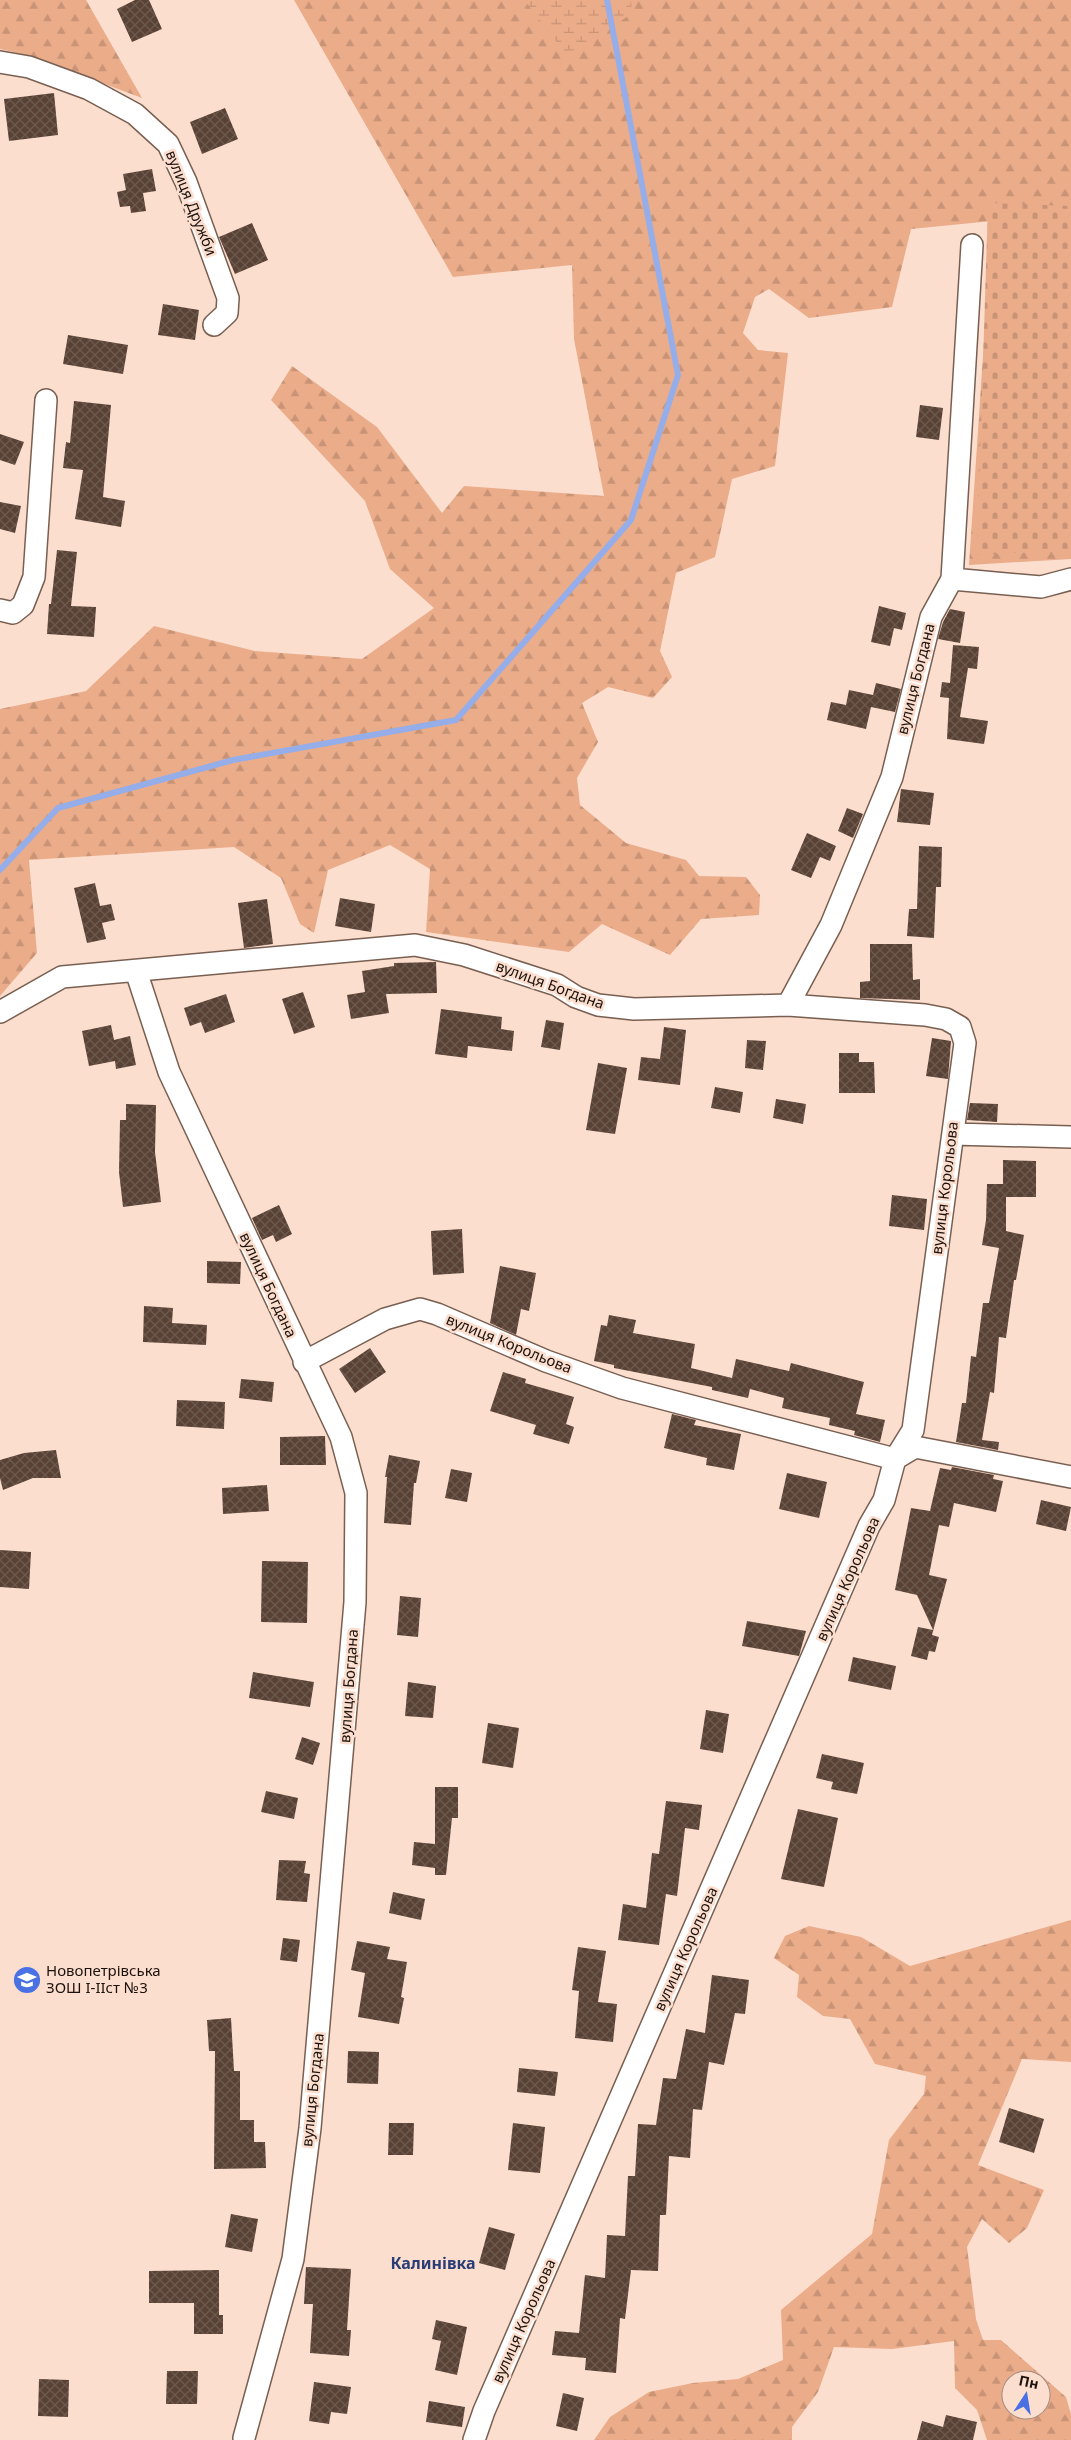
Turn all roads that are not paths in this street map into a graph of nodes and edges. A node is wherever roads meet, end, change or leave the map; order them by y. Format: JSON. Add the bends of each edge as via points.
{"nodes":[{"id":1,"x":0,"y":62,"type":"edge"},
{"id":2,"x":972,"y":245,"type":"dead end"},
{"id":3,"x":214,"y":325,"type":"dead end"},
{"id":4,"x":46,"y":400,"type":"dead end"},
{"id":5,"x":1071,"y":578,"type":"edge"},
{"id":6,"x":952,"y":579,"type":"junction"},
{"id":7,"x":0,"y":610,"type":"edge"},
{"id":8,"x":136,"y":971,"type":"junction"},
{"id":9,"x":788,"y":1004,"type":"junction"},
{"id":10,"x":0,"y":1012,"type":"edge"},
{"id":11,"x":961,"y":1061,"type":"joint"},
{"id":12,"x":953,"y":1134,"type":"junction"},
{"id":13,"x":1071,"y":1137,"type":"edge"},
{"id":14,"x":304,"y":1362,"type":"junction"},
{"id":15,"x":895,"y":1459,"type":"junction"},
{"id":16,"x":1071,"y":1477,"type":"edge"},
{"id":17,"x":242,"y":2439,"type":"edge"},
{"id":18,"x":474,"y":2440,"type":"edge"}],
"edges":[{"from":1,"to":3,"type":"street","name":"вулиця Дружби","via":[[28,67],[89,88],[135,114],[168,144],[186,182],[228,298],[227,312]]},
{"from":2,"to":6,"type":"street","name":"вулиця Богдана"},
{"from":4,"to":7,"type":"street","via":[[34,577],[24,605],[13,613]]},
{"from":5,"to":6,"type":"street","via":[[1040,587]]},
{"from":6,"to":9,"type":"street","name":"вулиця Богдана","via":[[931,617],[892,777],[831,925]]},
{"from":8,"to":9,"type":"street","name":"вулиця Богдана","via":[[415,945],[464,955],[557,985],[598,1005],[634,1009]]},
{"from":8,"to":10,"type":"street","name":"вулиця Богдана","via":[[62,977]]},
{"from":8,"to":14,"type":"street","name":"вулиця Богдана","via":[[169,1072]]},
{"from":9,"to":11,"type":"street","name":"вулиця Богдана","via":[[946,1019],[960,1027],[965,1043]]},
{"from":11,"to":12,"type":"street","name":"вулиця Корольова"},
{"from":12,"to":13,"type":"street"},
{"from":12,"to":15,"type":"street","name":"вулиця Корольова","via":[[918,1402],[913,1430]]},
{"from":14,"to":15,"type":"street","name":"вулиця Корольова","via":[[385,1319],[420,1309],[546,1361],[622,1388]]},
{"from":14,"to":17,"type":"street","name":"вулиця Богдана","via":[[341,1437],[356,1493],[355,1602],[310,2128],[296,2241]]},
{"from":15,"to":16,"type":"street","via":[[915,1447]]},
{"from":15,"to":18,"type":"street","name":"вулиця Корольова","via":[[884,1500],[869,1526]]}]}
